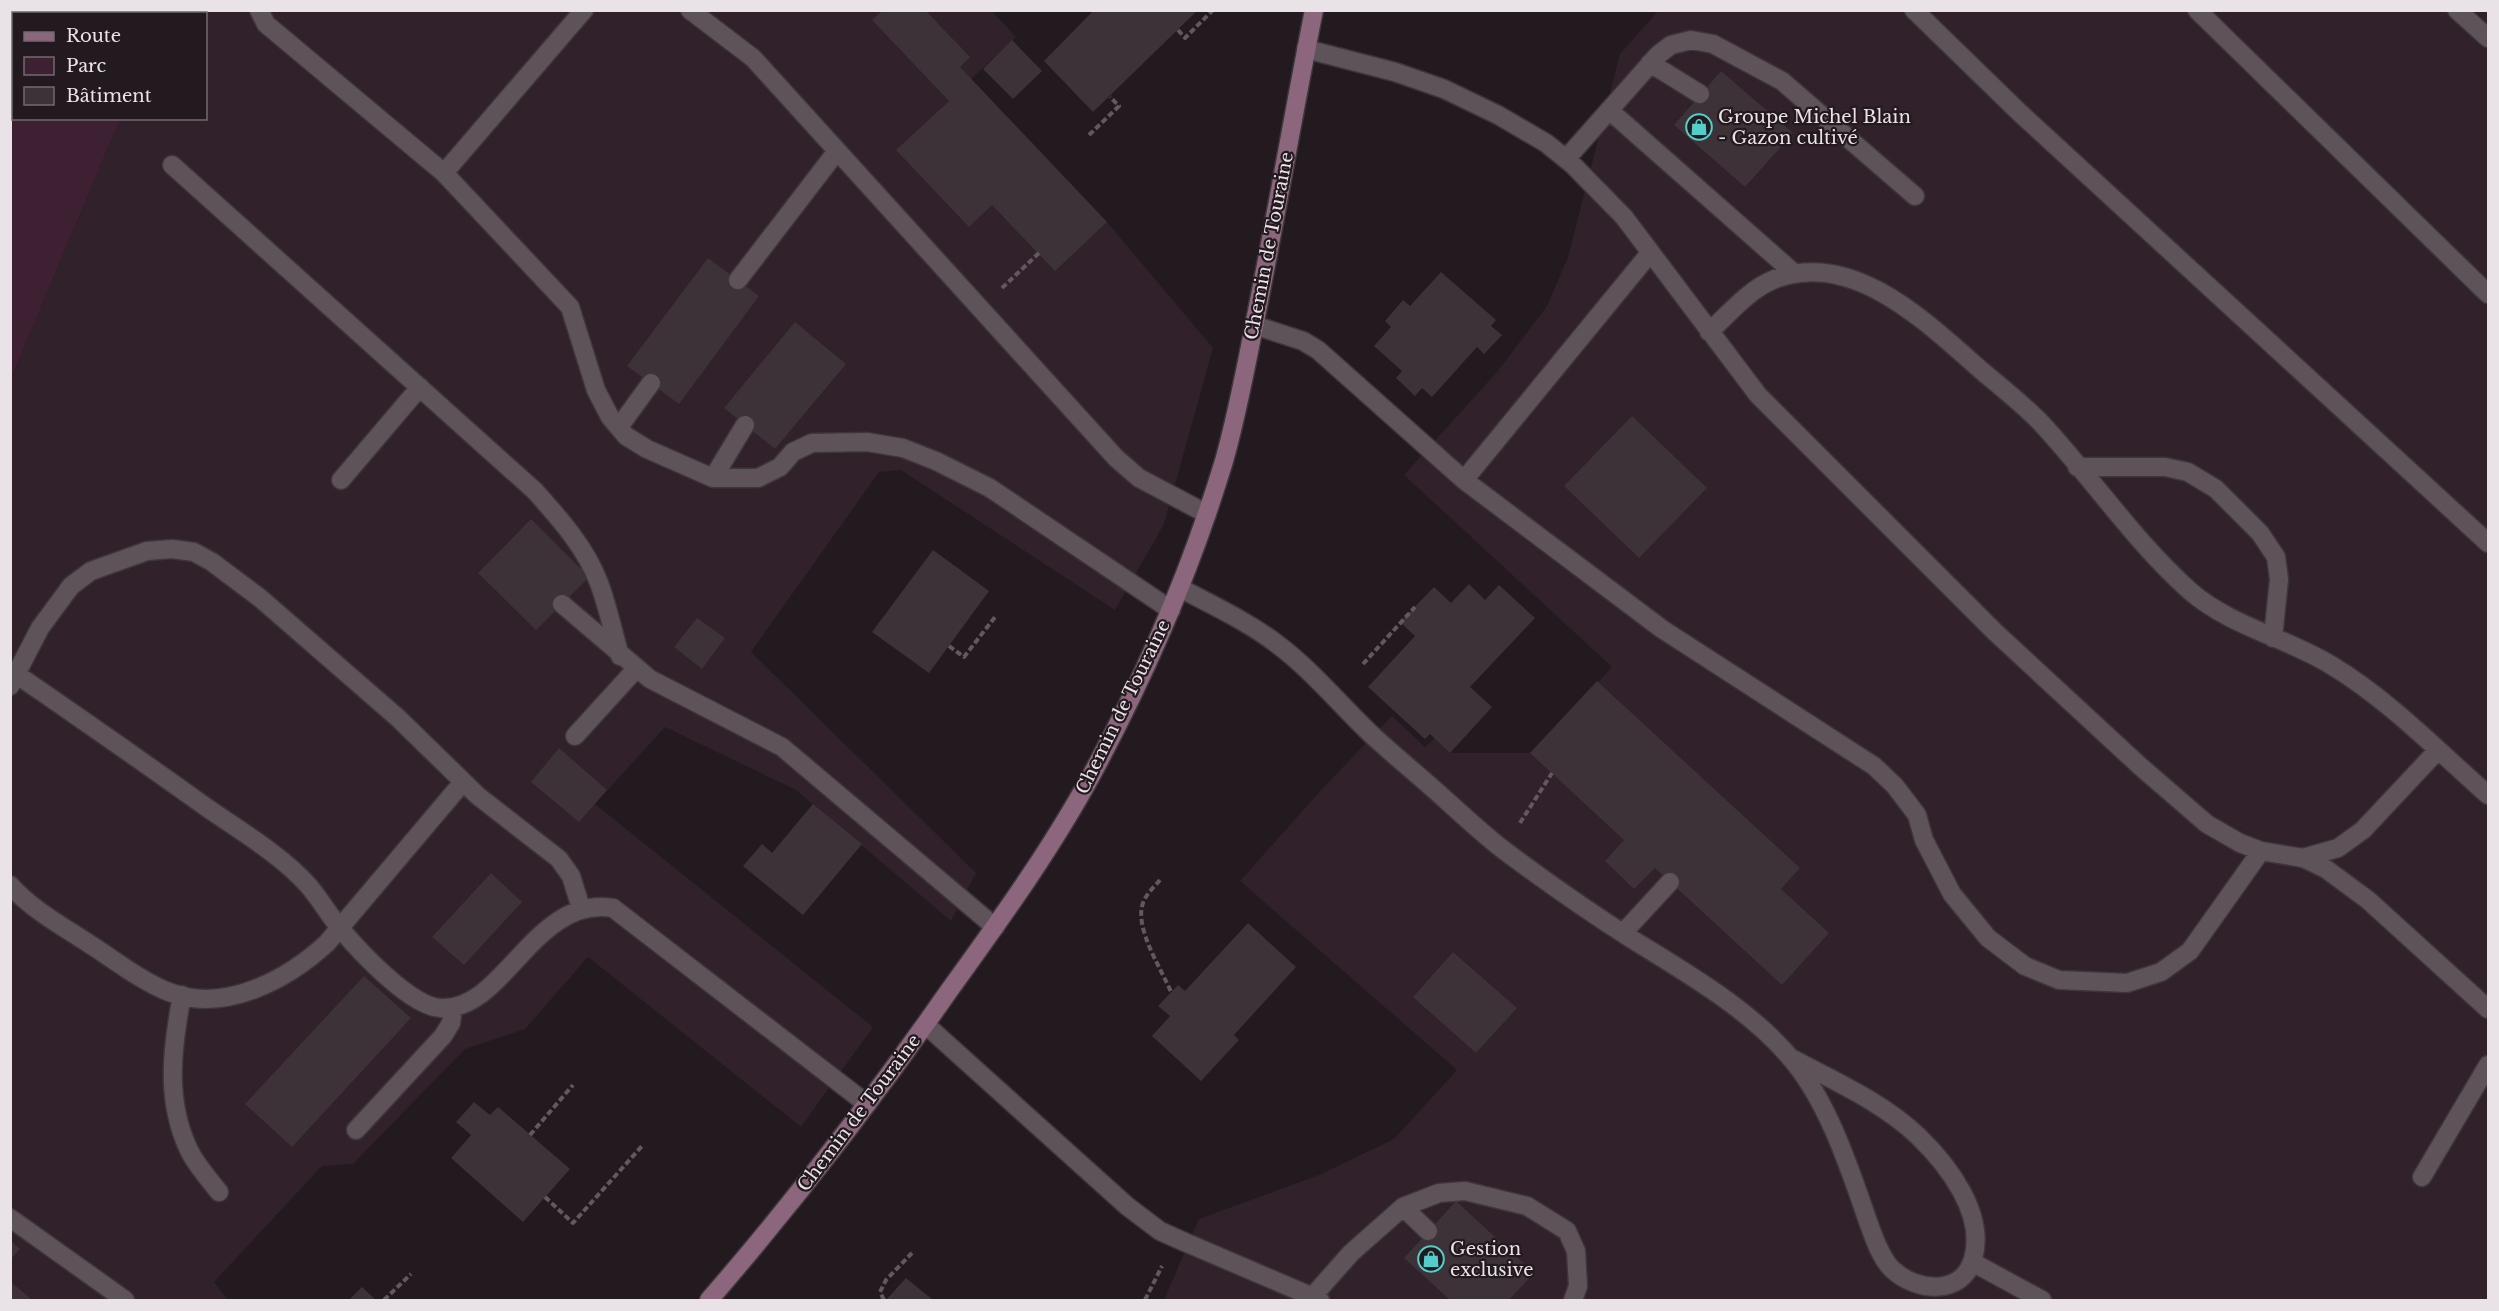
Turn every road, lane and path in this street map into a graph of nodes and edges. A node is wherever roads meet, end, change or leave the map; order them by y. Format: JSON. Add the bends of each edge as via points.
{"nodes":[{"id":1,"x":259,"y":10,"type":"edge"},
{"id":2,"x":584,"y":10,"type":"edge"},
{"id":3,"x":690,"y":10,"type":"edge"},
{"id":4,"x":1213,"y":10,"type":"edge"},
{"id":5,"x":1314,"y":10,"type":"edge"},
{"id":6,"x":1914,"y":10,"type":"edge"},
{"id":7,"x":2197,"y":10,"type":"edge"},
{"id":8,"x":2457,"y":10,"type":"edge"},
{"id":9,"x":1178,"y":30,"type":"dead end"},
{"id":10,"x":2488,"y":38,"type":"edge"},
{"id":11,"x":1306,"y":49,"type":"junction"},
{"id":12,"x":1650,"y":63,"type":"junction"},
{"id":13,"x":1700,"y":94,"type":"dead end"},
{"id":14,"x":1110,"y":97,"type":"dead end"},
{"id":15,"x":1609,"y":110,"type":"junction"},
{"id":16,"x":1089,"y":135,"type":"dead end"},
{"id":17,"x":837,"y":151,"type":"junction"},
{"id":18,"x":1566,"y":159,"type":"junction"},
{"id":19,"x":172,"y":165,"type":"dead end"},
{"id":20,"x":444,"y":173,"type":"junction"},
{"id":21,"x":1915,"y":196,"type":"dead end"},
{"id":22,"x":1039,"y":253,"type":"dead end"},
{"id":23,"x":1650,"y":253,"type":"junction"},
{"id":24,"x":1795,"y":274,"type":"junction"},
{"id":25,"x":738,"y":280,"type":"dead end"},
{"id":26,"x":2488,"y":294,"type":"edge"},
{"id":27,"x":980,"y":309,"type":"junction"},
{"id":28,"x":1254,"y":325,"type":"junction"},
{"id":29,"x":1709,"y":332,"type":"junction"},
{"id":30,"x":651,"y":383,"type":"dead end"},
{"id":31,"x":420,"y":387,"type":"junction"},
{"id":32,"x":745,"y":425,"type":"dead end"},
{"id":33,"x":619,"y":426,"type":"junction"},
{"id":34,"x":2077,"y":467,"type":"junction"},
{"id":35,"x":712,"y":478,"type":"junction"},
{"id":36,"x":341,"y":480,"type":"dead end"},
{"id":37,"x":1464,"y":480,"type":"junction"},
{"id":38,"x":1207,"y":514,"type":"junction"},
{"id":39,"x":2488,"y":543,"type":"edge"},
{"id":40,"x":1180,"y":588,"type":"junction"},
{"id":41,"x":562,"y":604,"type":"dead end"},
{"id":42,"x":1415,"y":607,"type":"dead end"},
{"id":43,"x":1171,"y":610,"type":"junction"},
{"id":44,"x":995,"y":616,"type":"dead end"},
{"id":45,"x":2274,"y":638,"type":"junction"},
{"id":46,"x":949,"y":646,"type":"dead end"},
{"id":47,"x":620,"y":656,"type":"junction"},
{"id":48,"x":1363,"y":664,"type":"dead end"},
{"id":49,"x":636,"y":669,"type":"junction"},
{"id":50,"x":13,"y":680,"type":"edge"},
{"id":51,"x":575,"y":736,"type":"dead end"},
{"id":52,"x":2438,"y":750,"type":"junction"},
{"id":53,"x":1552,"y":773,"type":"dead end"},
{"id":54,"x":463,"y":782,"type":"junction"},
{"id":55,"x":2488,"y":795,"type":"edge"},
{"id":56,"x":1503,"y":849,"type":"junction"},
{"id":57,"x":2261,"y":851,"type":"junction"},
{"id":58,"x":2303,"y":858,"type":"junction"},
{"id":59,"x":1161,"y":880,"type":"dead end"},
{"id":60,"x":1670,"y":882,"type":"dead end"},
{"id":61,"x":10,"y":885,"type":"edge"},
{"id":62,"x":581,"y":908,"type":"junction"},
{"id":63,"x":996,"y":927,"type":"junction"},
{"id":64,"x":340,"y":928,"type":"junction"},
{"id":65,"x":1623,"y":933,"type":"junction"},
{"id":66,"x":1171,"y":992,"type":"dead end"},
{"id":67,"x":182,"y":995,"type":"junction"},
{"id":68,"x":453,"y":1009,"type":"junction"},
{"id":69,"x":2488,"y":1009,"type":"edge"},
{"id":70,"x":926,"y":1025,"type":"junction"},
{"id":71,"x":1792,"y":1059,"type":"junction"},
{"id":72,"x":2488,"y":1065,"type":"edge"},
{"id":73,"x":573,"y":1085,"type":"dead end"},
{"id":74,"x":867,"y":1104,"type":"junction"},
{"id":75,"x":356,"y":1130,"type":"dead end"},
{"id":76,"x":530,"y":1135,"type":"dead end"},
{"id":77,"x":642,"y":1146,"type":"dead end"},
{"id":78,"x":2422,"y":1177,"type":"dead end"},
{"id":79,"x":219,"y":1192,"type":"dead end"},
{"id":80,"x":545,"y":1197,"type":"dead end"},
{"id":81,"x":1402,"y":1207,"type":"junction"},
{"id":82,"x":14,"y":1227,"type":"edge"},
{"id":83,"x":1428,"y":1231,"type":"dead end"},
{"id":84,"x":912,"y":1253,"type":"dead end"},
{"id":85,"x":1972,"y":1262,"type":"junction"},
{"id":86,"x":411,"y":1274,"type":"dead end"},
{"id":87,"x":1935,"y":1295,"type":"edge"},
{"id":88,"x":1316,"y":1299,"type":"edge"},
{"id":89,"x":126,"y":1300,"type":"edge"},
{"id":90,"x":384,"y":1300,"type":"edge"},
{"id":91,"x":709,"y":1300,"type":"edge"},
{"id":92,"x":884,"y":1300,"type":"edge"},
{"id":93,"x":1573,"y":1300,"type":"edge"},
{"id":94,"x":2042,"y":1300,"type":"edge"}],
"edges":[{"from":1,"to":20,"type":"lane","via":[[266,24]]},
{"from":2,"to":20,"type":"lane"},
{"from":3,"to":17,"type":"lane","via":[[753,58]]},
{"from":4,"to":9,"type":"path","via":[[1185,38]]},
{"from":5,"to":11,"type":"street","name":"Chemin de Touraine"},
{"from":6,"to":39,"type":"lane","via":[[2020,113]]},
{"from":7,"to":26,"type":"lane"},
{"from":8,"to":10,"type":"lane"},
{"from":11,"to":18,"type":"lane","via":[[1444,89],[1546,143]]},
{"from":11,"to":28,"type":"street","name":"Chemin de Touraine"},
{"from":12,"to":13,"type":"lane"},
{"from":12,"to":15,"type":"lane"},
{"from":12,"to":21,"type":"lane","via":[[1671,45],[1691,40],[1713,44],[1782,81]]},
{"from":14,"to":16,"type":"path","via":[[1119,106]]},
{"from":15,"to":18,"type":"lane"},
{"from":15,"to":24,"type":"lane"},
{"from":17,"to":25,"type":"lane"},
{"from":17,"to":27,"type":"lane"},
{"from":18,"to":23,"type":"lane","via":[[1624,217]]},
{"from":19,"to":31,"type":"lane"},
{"from":20,"to":33,"type":"lane","via":[[570,307],[596,390]]},
{"from":22,"to":27,"type":"path"},
{"from":23,"to":29,"type":"lane"},
{"from":23,"to":37,"type":"lane"},
{"from":24,"to":29,"type":"lane","via":[[1774,279],[1754,291]]},
{"from":24,"to":34,"type":"lane","via":[[1844,276],[1874,288],[1902,307],[1943,337],[2041,422]]},
{"from":27,"to":38,"type":"lane","via":[[1116,459],[1139,478]]},
{"from":28,"to":37,"type":"lane","via":[[1303,341],[1318,351]]},
{"from":28,"to":38,"type":"street","name":"Chemin de Touraine","via":[[1225,458]]},
{"from":29,"to":57,"type":"lane","via":[[1758,395],[1995,632],[2207,824]]},
{"from":30,"to":33,"type":"lane"},
{"from":31,"to":36,"type":"lane"},
{"from":31,"to":47,"type":"lane","via":[[535,491],[570,532],[599,583]]},
{"from":32,"to":35,"type":"lane"},
{"from":33,"to":35,"type":"lane","via":[[626,436],[647,449]]},
{"from":34,"to":45,"type":"lane","via":[[2132,533],[2192,593]]},
{"from":34,"to":45,"type":"lane","via":[[2165,466],[2188,472],[2216,489],[2260,532],[2276,557],[2279,579]]},
{"from":35,"to":43,"type":"lane","via":[[758,478],[812,443],[867,442],[903,448],[990,488]]},
{"from":37,"to":57,"type":"lane","via":[[1662,629],[1874,766],[1917,815],[1924,840],[1952,894],[1988,938],[2025,966],[2059,980],[2091,984],[2127,983],[2161,972],[2190,951]]},
{"from":38,"to":40,"type":"street","name":"Chemin de Touraine"},
{"from":40,"to":43,"type":"street","name":"Chemin de Touraine"},
{"from":40,"to":56,"type":"lane","via":[[1276,643],[1373,736]]},
{"from":41,"to":47,"type":"lane"},
{"from":42,"to":48,"type":"path"},
{"from":43,"to":63,"type":"street","name":"Chemin de Touraine","via":[[1090,779]]},
{"from":44,"to":46,"type":"path","via":[[964,657]]},
{"from":45,"to":52,"type":"lane","via":[[2328,663],[2373,692]]},
{"from":47,"to":49,"type":"lane"},
{"from":49,"to":51,"type":"lane"},
{"from":49,"to":63,"type":"lane","via":[[782,747]]},
{"from":50,"to":54,"type":"lane","via":[[55,605],[91,571],[147,551],[194,552],[260,598],[398,718]]},
{"from":50,"to":64,"type":"lane","via":[[257,843],[307,883]]},
{"from":52,"to":55,"type":"lane"},
{"from":52,"to":58,"type":"lane","via":[[2363,830],[2338,848]]},
{"from":53,"to":56,"type":"path"},
{"from":54,"to":62,"type":"lane","via":[[559,859],[571,876]]},
{"from":54,"to":64,"type":"lane"},
{"from":56,"to":65,"type":"lane"},
{"from":57,"to":58,"type":"lane"},
{"from":58,"to":69,"type":"lane","via":[[2326,869],[2368,900]]},
{"from":59,"to":66,"type":"path","via":[[1146,896],[1140,917]]},
{"from":60,"to":65,"type":"lane"},
{"from":61,"to":67,"type":"lane","via":[[63,927],[149,982]]},
{"from":62,"to":68,"type":"lane","via":[[542,934],[484,990]]},
{"from":62,"to":74,"type":"lane","via":[[598,905],[625,915]]},
{"from":63,"to":70,"type":"street","name":"Chemin de Touraine"},
{"from":64,"to":67,"type":"lane","via":[[307,961],[261,987],[216,997]]},
{"from":64,"to":68,"type":"lane","via":[[416,998],[438,1008]]},
{"from":65,"to":71,"type":"lane","via":[[1722,998]]},
{"from":67,"to":79,"type":"lane","via":[[174,1036],[173,1094],[190,1152]]},
{"from":68,"to":75,"type":"lane","via":[[443,1036]]},
{"from":70,"to":74,"type":"street","name":"Chemin de Touraine"},
{"from":70,"to":88,"type":"lane","via":[[1127,1206],[1160,1231]]},
{"from":71,"to":85,"type":"lane","via":[[1896,1118],[1937,1157],[1954,1179],[1972,1218],[1976,1242]]},
{"from":71,"to":87,"type":"lane","via":[[1812,1087],[1851,1173],[1875,1241],[1890,1268]]},
{"from":72,"to":78,"type":"lane"},
{"from":73,"to":76,"type":"path"},
{"from":74,"to":91,"type":"street","name":"Chemin de Touraine"},
{"from":77,"to":80,"type":"path","via":[[573,1223]]},
{"from":81,"to":83,"type":"lane"},
{"from":81,"to":88,"type":"lane","via":[[1351,1253]]},
{"from":81,"to":93,"type":"lane","via":[[1439,1193],[1465,1191],[1527,1206],[1551,1219],[1567,1231],[1576,1251],[1578,1286]]},
{"from":82,"to":89,"type":"lane"},
{"from":84,"to":92,"type":"path","via":[[886,1281],[880,1292]]},
{"from":85,"to":87,"type":"lane","via":[[1963,1276]]},
{"from":85,"to":94,"type":"lane"},
{"from":86,"to":90,"type":"path"}]}
